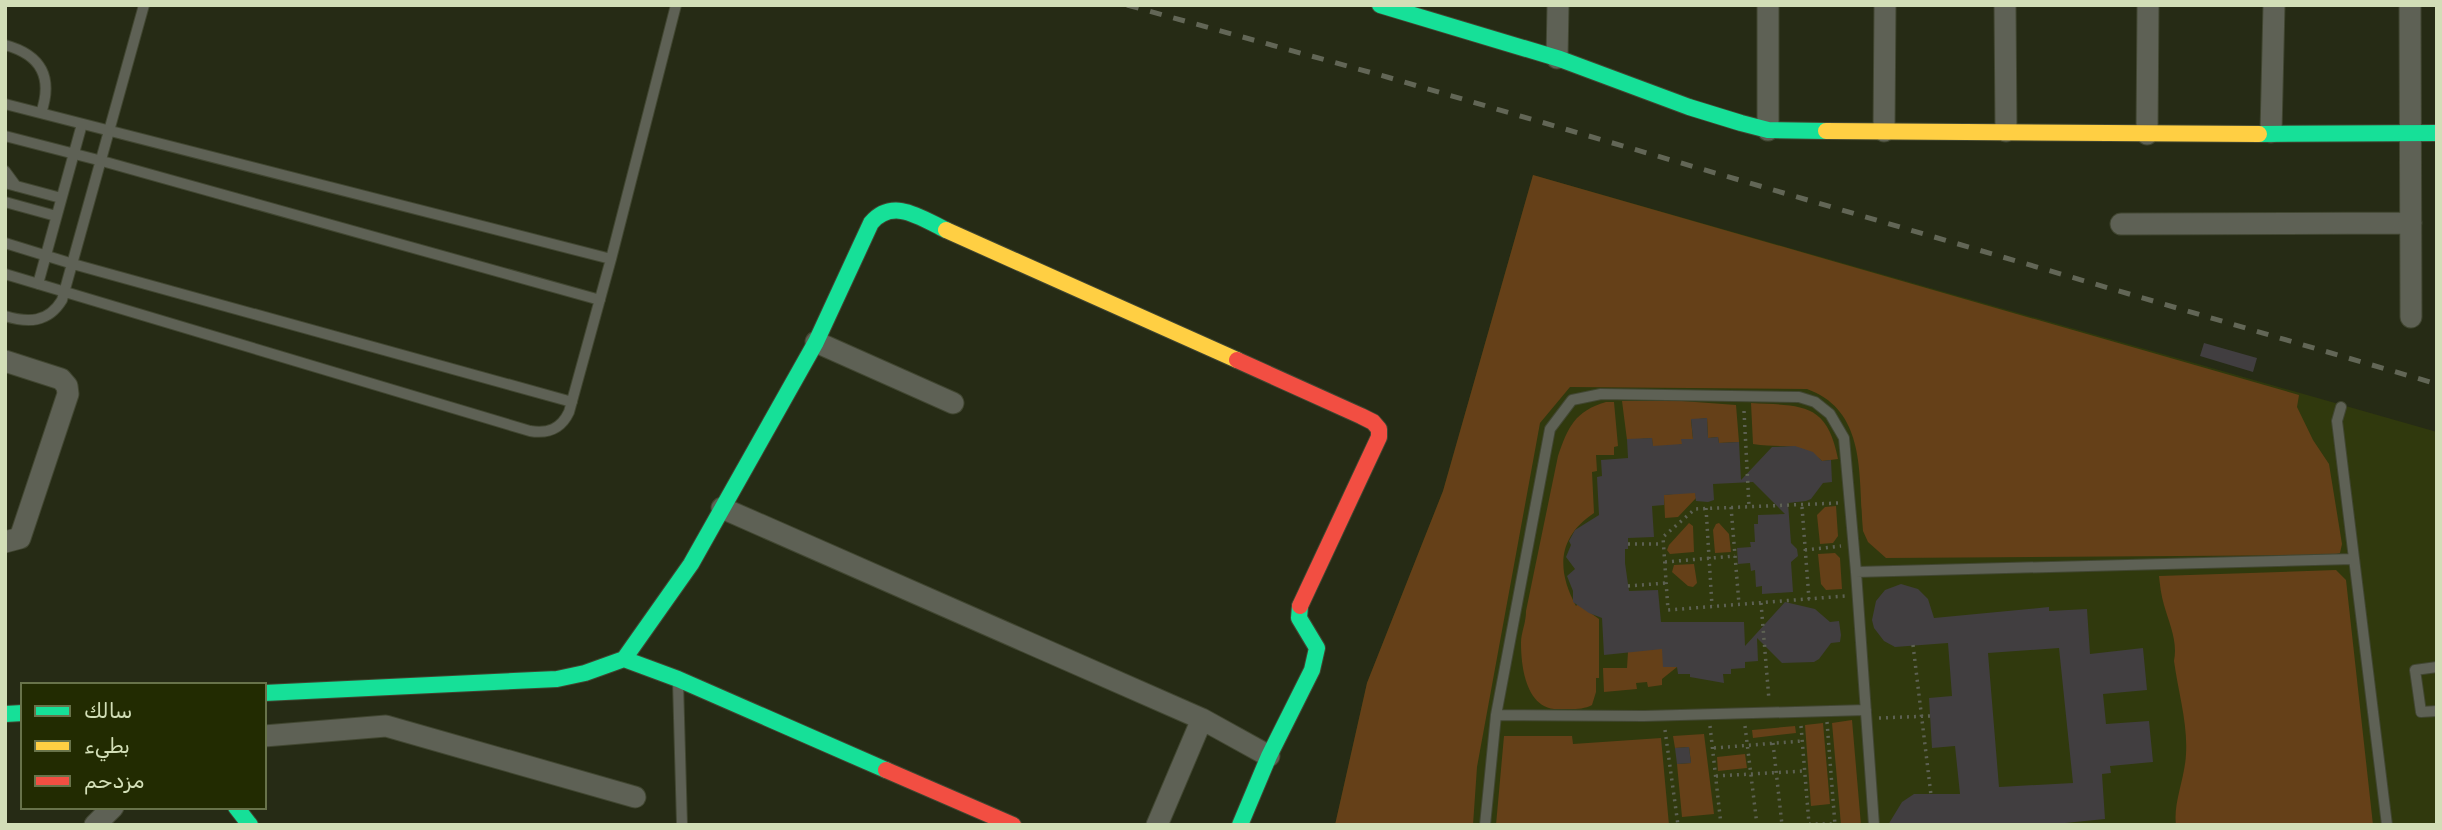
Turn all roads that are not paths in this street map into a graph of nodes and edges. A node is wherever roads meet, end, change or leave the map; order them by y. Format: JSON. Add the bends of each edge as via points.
{"nodes":[{"id":1,"x":144,"y":5,"type":"edge"},
{"id":2,"x":676,"y":5,"type":"edge"},
{"id":3,"x":1380,"y":5,"type":"edge"},
{"id":4,"x":1558,"y":5,"type":"edge"},
{"id":5,"x":1768,"y":5,"type":"edge"},
{"id":6,"x":1885,"y":5,"type":"edge"},
{"id":7,"x":2005,"y":5,"type":"edge"},
{"id":8,"x":2148,"y":5,"type":"edge"},
{"id":9,"x":2274,"y":5,"type":"edge"},
{"id":10,"x":2410,"y":5,"type":"edge"},
{"id":11,"x":1438,"y":15,"type":"edge"},
{"id":12,"x":5,"y":45,"type":"edge"},
{"id":13,"x":1557,"y":58,"type":"junction"},
{"id":14,"x":5,"y":104,"type":"edge"},
{"id":15,"x":41,"y":113,"type":"junction"},
{"id":16,"x":82,"y":124,"type":"junction"},
{"id":17,"x":1768,"y":130,"type":"junction"},
{"id":18,"x":1884,"y":131,"type":"junction"},
{"id":19,"x":2006,"y":131,"type":"junction"},
{"id":20,"x":110,"y":132,"type":"junction"},
{"id":21,"x":2271,"y":132,"type":"junction"},
{"id":22,"x":2410,"y":133,"type":"junction"},
{"id":23,"x":2437,"y":133,"type":"edge"},
{"id":24,"x":2147,"y":134,"type":"junction"},
{"id":25,"x":5,"y":136,"type":"edge"},
{"id":26,"x":73,"y":154,"type":"junction"},
{"id":27,"x":102,"y":161,"type":"junction"},
{"id":28,"x":5,"y":171,"type":"edge"},
{"id":29,"x":11,"y":185,"type":"edge"},
{"id":30,"x":61,"y":198,"type":"junction"},
{"id":31,"x":5,"y":202,"type":"edge"},
{"id":32,"x":56,"y":216,"type":"junction"},
{"id":33,"x":2411,"y":223,"type":"junction"},
{"id":34,"x":2122,"y":224,"type":"dead end"},
{"id":35,"x":5,"y":243,"type":"edge"},
{"id":36,"x":47,"y":255,"type":"junction"},
{"id":37,"x":611,"y":258,"type":"junction"},
{"id":38,"x":73,"y":264,"type":"junction"},
{"id":39,"x":5,"y":274,"type":"edge"},
{"id":40,"x":38,"y":284,"type":"junction"},
{"id":41,"x":65,"y":293,"type":"junction"},
{"id":42,"x":600,"y":299,"type":"junction"},
{"id":43,"x":5,"y":316,"type":"edge"},
{"id":44,"x":2411,"y":317,"type":"dead end"},
{"id":45,"x":817,"y":342,"type":"junction"},
{"id":46,"x":5,"y":361,"type":"edge"},
{"id":47,"x":572,"y":402,"type":"junction"},
{"id":48,"x":953,"y":403,"type":"dead end"},
{"id":49,"x":2341,"y":407,"type":"dead end"},
{"id":50,"x":722,"y":508,"type":"junction"},
{"id":51,"x":5,"y":542,"type":"edge"},
{"id":52,"x":2353,"y":559,"type":"junction"},
{"id":53,"x":1856,"y":572,"type":"junction"},
{"id":54,"x":624,"y":659,"type":"junction"},
{"id":55,"x":2437,"y":667,"type":"edge"},
{"id":56,"x":678,"y":679,"type":"junction"},
{"id":57,"x":266,"y":693,"type":"edge"},
{"id":58,"x":2437,"y":711,"type":"edge"},
{"id":59,"x":1866,"y":714,"type":"junction"},
{"id":60,"x":1496,"y":715,"type":"junction"},
{"id":61,"x":1202,"y":719,"type":"junction"},
{"id":62,"x":266,"y":736,"type":"edge"},
{"id":63,"x":1269,"y":756,"type":"junction"},
{"id":64,"x":635,"y":797,"type":"dead end"},
{"id":65,"x":84,"y":809,"type":"edge"},
{"id":66,"x":111,"y":809,"type":"edge"},
{"id":67,"x":238,"y":809,"type":"edge"},
{"id":68,"x":93,"y":825,"type":"edge"},
{"id":69,"x":250,"y":825,"type":"edge"},
{"id":70,"x":681,"y":825,"type":"edge"},
{"id":71,"x":1013,"y":825,"type":"edge"},
{"id":72,"x":1157,"y":825,"type":"edge"},
{"id":73,"x":1240,"y":825,"type":"edge"},
{"id":74,"x":1485,"y":825,"type":"edge"},
{"id":75,"x":1874,"y":825,"type":"edge"},
{"id":76,"x":2387,"y":825,"type":"edge"}],
"edges":[{"from":1,"to":20,"type":"lane"},
{"from":2,"to":37,"type":"lane"},
{"from":3,"to":11,"type":"street"},
{"from":4,"to":13,"type":"street"},
{"from":5,"to":17,"type":"street"},
{"from":6,"to":18,"type":"street"},
{"from":7,"to":19,"type":"street"},
{"from":8,"to":24,"type":"street"},
{"from":9,"to":21,"type":"street"},
{"from":10,"to":22,"type":"street"},
{"from":11,"to":13,"type":"street"},
{"from":12,"to":15,"type":"lane","via":[[21,50],[40,66],[47,89]]},
{"from":13,"to":17,"type":"street","via":[[1727,121]]},
{"from":14,"to":15,"type":"lane"},
{"from":15,"to":16,"type":"lane"},
{"from":16,"to":20,"type":"lane"},
{"from":16,"to":26,"type":"lane"},
{"from":17,"to":18,"type":"street"},
{"from":18,"to":19,"type":"street"},
{"from":19,"to":24,"type":"street"},
{"from":20,"to":27,"type":"lane"},
{"from":20,"to":37,"type":"lane"},
{"from":21,"to":22,"type":"street"},
{"from":21,"to":24,"type":"street"},
{"from":22,"to":23,"type":"street"},
{"from":22,"to":33,"type":"street"},
{"from":25,"to":26,"type":"lane"},
{"from":26,"to":27,"type":"lane"},
{"from":26,"to":30,"type":"lane"},
{"from":27,"to":38,"type":"lane"},
{"from":27,"to":42,"type":"lane"},
{"from":28,"to":29,"type":"lane"},
{"from":29,"to":30,"type":"lane"},
{"from":30,"to":32,"type":"lane"},
{"from":31,"to":32,"type":"lane"},
{"from":32,"to":36,"type":"lane"},
{"from":33,"to":34,"type":"street"},
{"from":33,"to":44,"type":"street"},
{"from":35,"to":36,"type":"lane"},
{"from":36,"to":38,"type":"lane"},
{"from":36,"to":40,"type":"lane"},
{"from":37,"to":42,"type":"lane"},
{"from":38,"to":41,"type":"lane"},
{"from":38,"to":47,"type":"lane"},
{"from":39,"to":40,"type":"lane"},
{"from":40,"to":41,"type":"lane"},
{"from":41,"to":43,"type":"lane","via":[[45,318],[29,321]]},
{"from":41,"to":47,"type":"lane","via":[[540,433],[555,429],[566,419]]},
{"from":42,"to":47,"type":"lane"},
{"from":45,"to":48,"type":"street"},
{"from":45,"to":50,"type":"street"},
{"from":45,"to":63,"type":"street","via":[[870,223],[889,208],[1099,297],[1373,422],[1379,437],[1299,607],[1299,618],[1317,648],[1312,670]]},
{"from":46,"to":51,"type":"street","via":[[61,379],[68,394],[20,538]]},
{"from":49,"to":52,"type":"lane","via":[[2337,421]]},
{"from":50,"to":54,"type":"street","via":[[691,564]]},
{"from":50,"to":61,"type":"street"},
{"from":52,"to":53,"type":"lane"},
{"from":52,"to":76,"type":"lane"},
{"from":53,"to":59,"type":"lane"},
{"from":53,"to":60,"type":"lane","via":[[1844,438],[1830,414],[1815,401],[1601,394],[1572,401],[1550,429]]},
{"from":54,"to":56,"type":"street"},
{"from":54,"to":57,"type":"street","via":[[556,679]]},
{"from":55,"to":58,"type":"lane","via":[[2415,670],[2421,712]]},
{"from":56,"to":70,"type":"lane"},
{"from":56,"to":71,"type":"street"},
{"from":59,"to":60,"type":"lane"},
{"from":59,"to":75,"type":"lane"},
{"from":60,"to":74,"type":"lane"},
{"from":61,"to":63,"type":"street"},
{"from":61,"to":72,"type":"street"},
{"from":62,"to":64,"type":"street","via":[[386,726]]},
{"from":63,"to":73,"type":"street"},
{"from":65,"to":68,"type":"street"},
{"from":66,"to":68,"type":"street"},
{"from":67,"to":69,"type":"street"}]}
